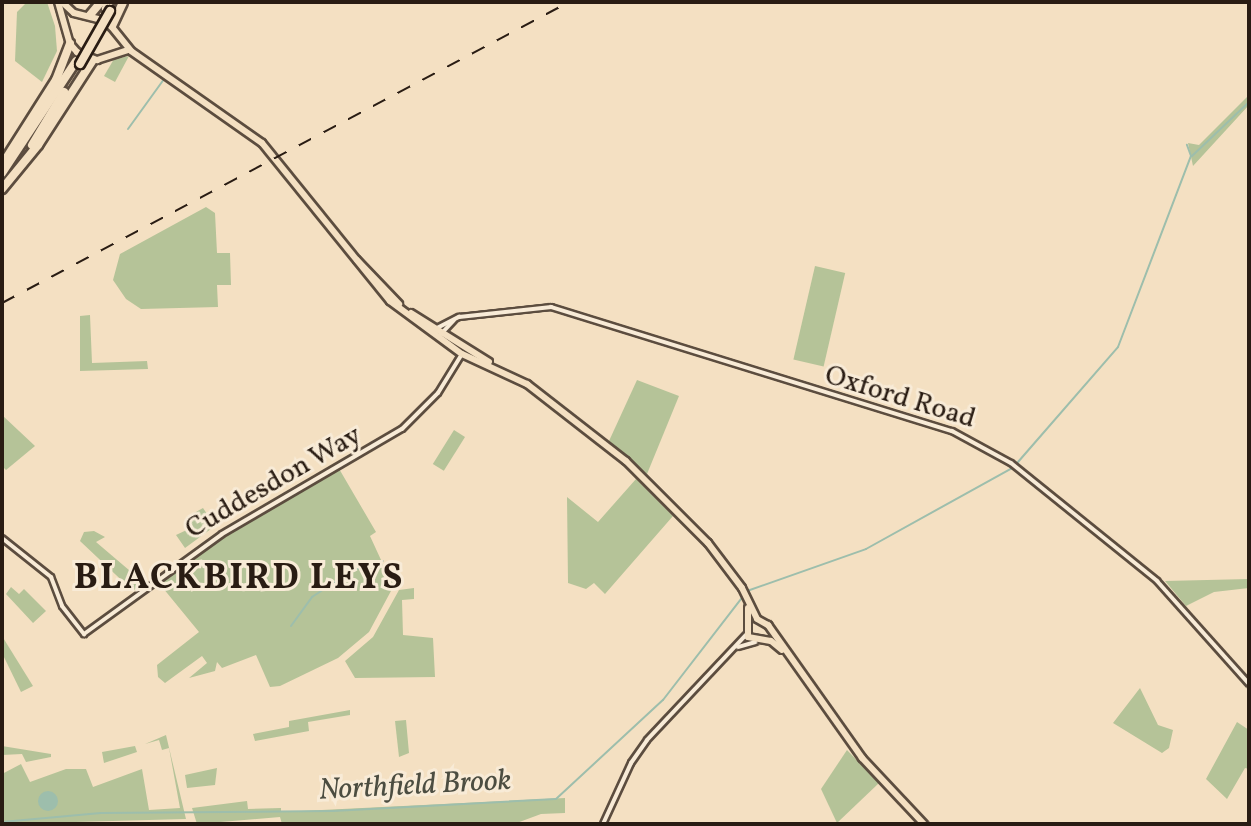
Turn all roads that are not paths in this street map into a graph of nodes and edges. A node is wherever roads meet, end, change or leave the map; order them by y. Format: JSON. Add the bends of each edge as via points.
{"nodes":[{"id":1,"x":60,"y":2,"type":"edge"},
{"id":2,"x":115,"y":2,"type":"edge"},
{"id":3,"x":123,"y":2,"type":"edge"},
{"id":4,"x":106,"y":6,"type":"edge"},
{"id":5,"x":87,"y":15,"type":"junction"},
{"id":6,"x":114,"y":30,"type":"junction"},
{"id":7,"x":68,"y":31,"type":"junction"},
{"id":8,"x":70,"y":44,"type":"junction"},
{"id":9,"x":112,"y":51,"type":"junction"},
{"id":10,"x":131,"y":51,"type":"junction"},
{"id":11,"x":93,"y":60,"type":"junction"},
{"id":12,"x":78,"y":62,"type":"junction"},
{"id":13,"x":2,"y":165,"type":"edge"},
{"id":14,"x":2,"y":173,"type":"edge"},
{"id":15,"x":2,"y":186,"type":"edge"},
{"id":16,"x":437,"y":333,"type":"junction"},
{"id":17,"x":464,"y":351,"type":"junction"},
{"id":18,"x":2,"y":538,"type":"edge"},
{"id":19,"x":746,"y":597,"type":"junction"},
{"id":20,"x":757,"y":619,"type":"junction"},
{"id":21,"x":768,"y":625,"type":"junction"},
{"id":22,"x":747,"y":628,"type":"junction"},
{"id":23,"x":764,"y":640,"type":"junction"},
{"id":24,"x":755,"y":642,"type":"junction"},
{"id":25,"x":736,"y":647,"type":"junction"},
{"id":26,"x":799,"y":668,"type":"junction"},
{"id":27,"x":1249,"y":684,"type":"edge"},
{"id":28,"x":603,"y":824,"type":"edge"},
{"id":29,"x":924,"y":824,"type":"edge"}],
"edges":[{"from":1,"to":5,"type":"main road"},
{"from":1,"to":7,"type":"main road"},
{"from":2,"to":4,"type":"highway"},
{"from":3,"to":6,"type":"highway"},
{"from":4,"to":5,"type":"highway"},
{"from":4,"to":12,"type":"highway","bridge":true},
{"from":5,"to":6,"type":"main road"},
{"from":5,"to":7,"type":"main road","via":[[73,19]]},
{"from":6,"to":9,"type":"main road"},
{"from":6,"to":10,"type":"main road"},
{"from":7,"to":8,"type":"main road"},
{"from":8,"to":11,"type":"main road"},
{"from":8,"to":13,"type":"highway","via":[[56,80]]},
{"from":9,"to":10,"type":"main road"},
{"from":9,"to":11,"type":"main road"},
{"from":10,"to":16,"type":"main road","via":[[188,87],[276,157],[330,231],[393,298]]},
{"from":11,"to":15,"type":"highway","via":[[38,145]]},
{"from":12,"to":14,"type":"highway"},
{"from":12,"to":15,"type":"highway","via":[[42,130]]},
{"from":16,"to":17,"type":"main road"},
{"from":16,"to":27,"type":"street","name":"Oxford Road","via":[[459,317],[551,307],[976,442],[1028,476],[1157,581]]},
{"from":17,"to":18,"type":"street","name":"Cuddesdon Way","via":[[438,393],[402,429],[222,534],[84,634],[62,606],[51,577]]},
{"from":17,"to":19,"type":"main road","via":[[527,384],[640,475],[712,548]]},
{"from":19,"to":20,"type":"main road"},
{"from":19,"to":22,"type":"main road"},
{"from":20,"to":21,"type":"main road"},
{"from":20,"to":22,"type":"main road"},
{"from":21,"to":23,"type":"main road"},
{"from":21,"to":26,"type":"main road"},
{"from":22,"to":24,"type":"main road"},
{"from":22,"to":25,"type":"street"},
{"from":23,"to":24,"type":"main road"},
{"from":23,"to":26,"type":"main road","via":[[774,642]]},
{"from":24,"to":25,"type":"street"},
{"from":25,"to":28,"type":"street","via":[[647,740]]},
{"from":26,"to":29,"type":"main road","via":[[862,758]]}]}
